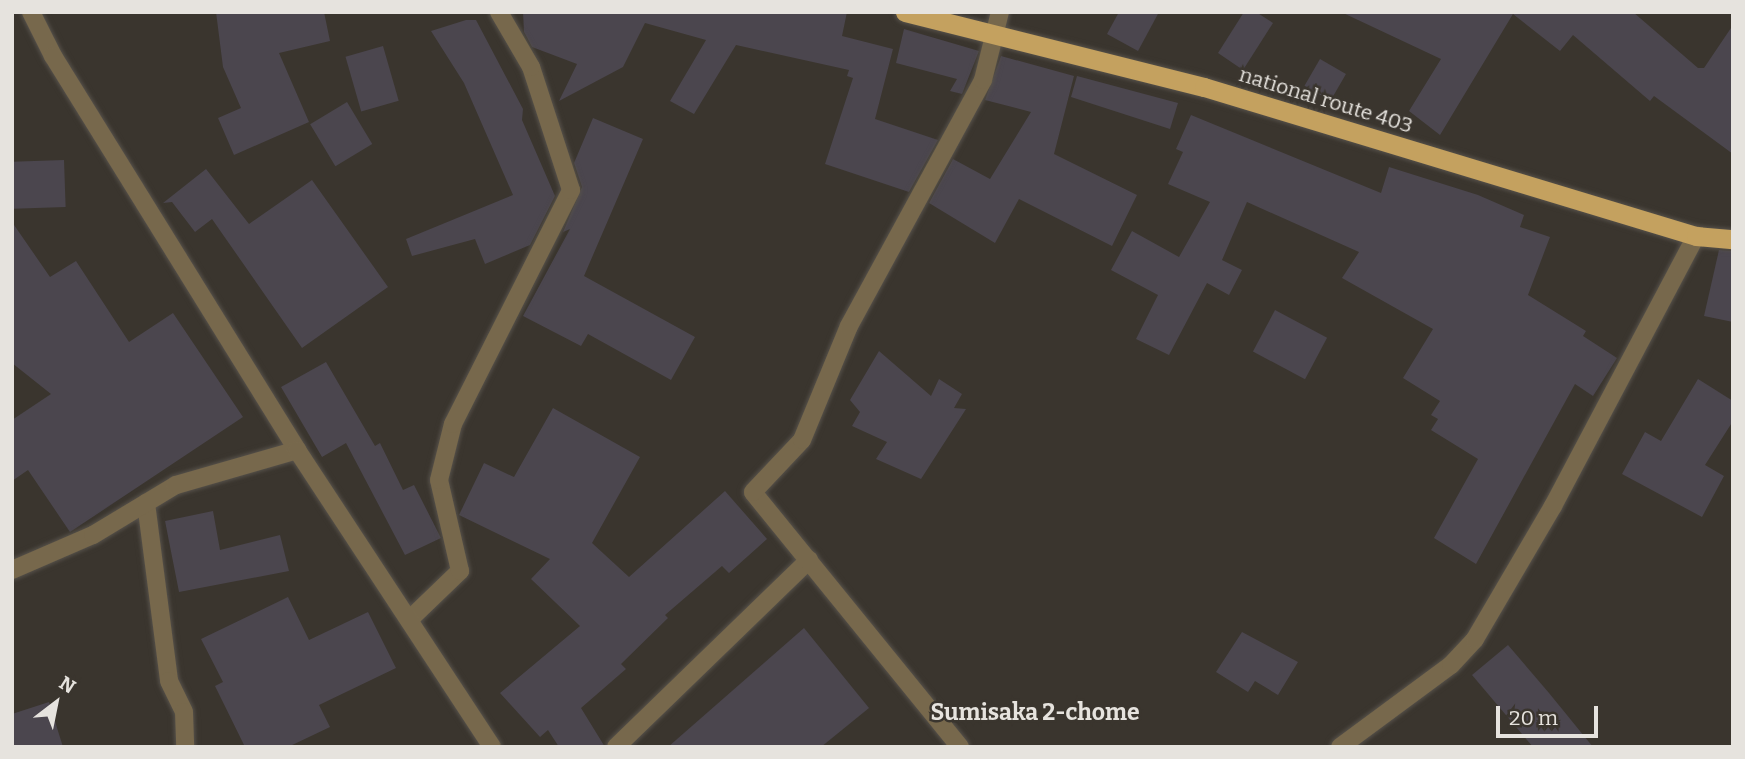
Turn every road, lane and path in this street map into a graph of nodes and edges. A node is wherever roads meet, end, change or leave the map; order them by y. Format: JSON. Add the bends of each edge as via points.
{"nodes":[{"id":1,"x":31,"y":12,"type":"edge"},
{"id":2,"x":499,"y":12,"type":"edge"},
{"id":3,"x":905,"y":12,"type":"edge"},
{"id":4,"x":1000,"y":12,"type":"edge"},
{"id":5,"x":995,"y":34,"type":"junction"},
{"id":6,"x":1696,"y":236,"type":"junction"},
{"id":7,"x":1733,"y":239,"type":"edge"},
{"id":8,"x":297,"y":450,"type":"junction"},
{"id":9,"x":146,"y":503,"type":"junction"},
{"id":10,"x":809,"y":560,"type":"junction"},
{"id":11,"x":12,"y":570,"type":"edge"},
{"id":12,"x":409,"y":620,"type":"junction"},
{"id":13,"x":185,"y":747,"type":"edge"},
{"id":14,"x":492,"y":747,"type":"edge"},
{"id":15,"x":616,"y":747,"type":"edge"},
{"id":16,"x":960,"y":747,"type":"edge"},
{"id":17,"x":1340,"y":747,"type":"edge"}],
"edges":[{"from":1,"to":8,"type":"street","via":[[53,55]]},
{"from":2,"to":12,"type":"street","via":[[531,67],[571,190],[453,424],[439,480],[460,571]]},
{"from":3,"to":5,"type":"highway","name":"national route 403"},
{"from":4,"to":5,"type":"street"},
{"from":5,"to":6,"type":"highway","name":"national route 403","via":[[1204,87]]},
{"from":5,"to":10,"type":"street","via":[[983,80],[849,326],[802,440],[753,492]]},
{"from":6,"to":7,"type":"highway","name":"national route 403"},
{"from":6,"to":17,"type":"street","via":[[1553,506],[1475,639],[1451,665]]},
{"from":8,"to":9,"type":"street","via":[[176,485]]},
{"from":8,"to":12,"type":"street"},
{"from":9,"to":11,"type":"street","via":[[93,535]]},
{"from":9,"to":13,"type":"street","via":[[169,681],[184,712]]},
{"from":10,"to":15,"type":"street"},
{"from":10,"to":16,"type":"street"},
{"from":12,"to":14,"type":"street"}]}
